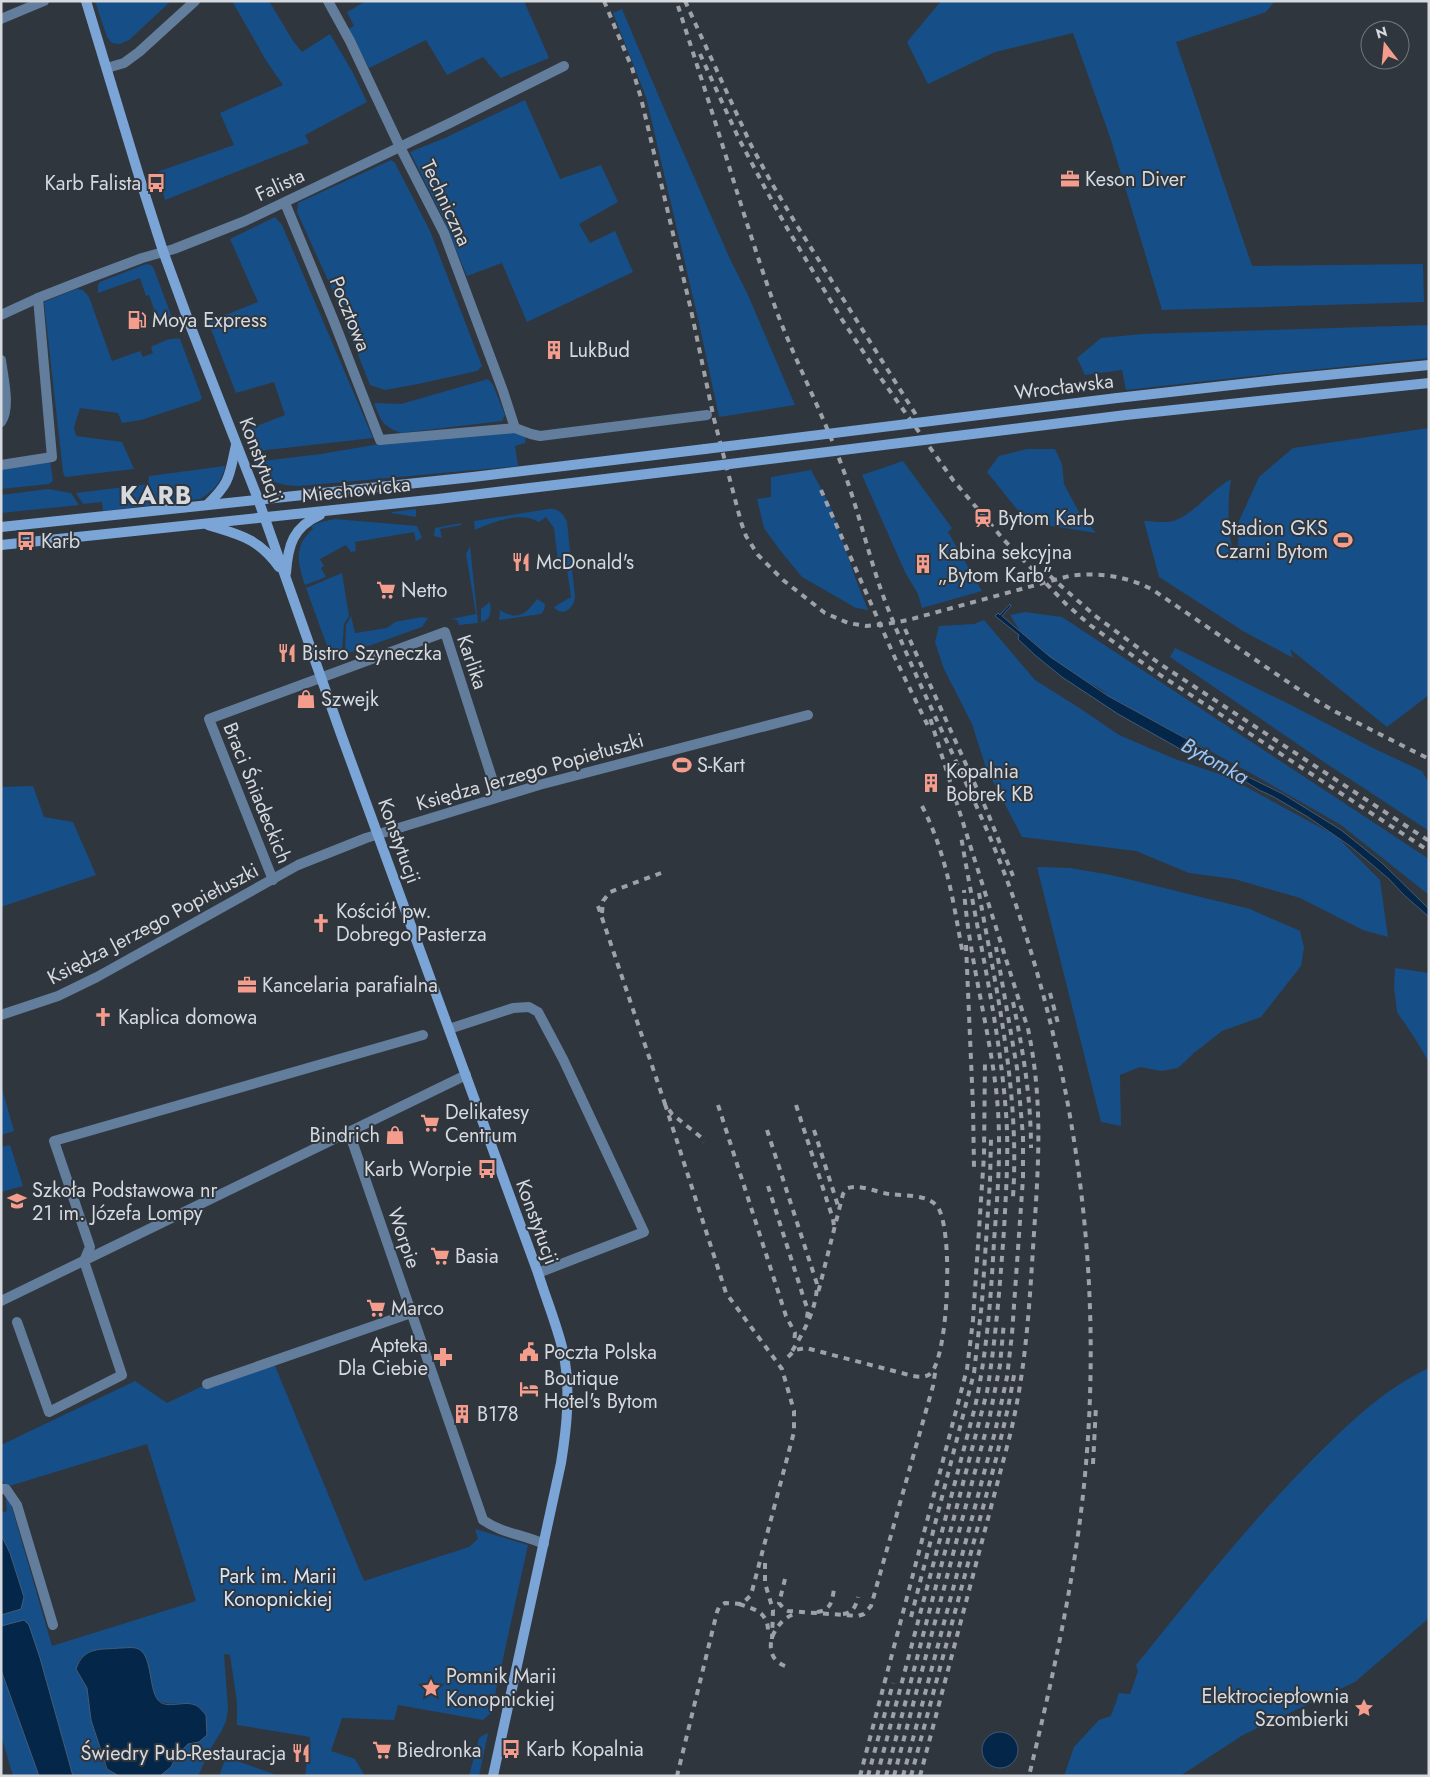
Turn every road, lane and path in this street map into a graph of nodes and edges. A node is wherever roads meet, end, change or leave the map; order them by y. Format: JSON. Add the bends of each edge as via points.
{"nodes":[{"id":1,"x":86,"y":1,"type":"edge"},
{"id":2,"x":195,"y":1,"type":"edge"},
{"id":3,"x":328,"y":1,"type":"edge"},
{"id":4,"x":42,"y":2,"type":"edge"},
{"id":5,"x":1,"y":19,"type":"edge"},
{"id":6,"x":564,"y":66,"type":"dead end"},
{"id":7,"x":107,"y":68,"type":"junction"},
{"id":8,"x":400,"y":147,"type":"junction"},
{"id":9,"x":285,"y":203,"type":"junction"},
{"id":10,"x":163,"y":251,"type":"junction"},
{"id":11,"x":38,"y":298,"type":"junction"},
{"id":12,"x":1,"y":315,"type":"edge"},
{"id":13,"x":1,"y":360,"type":"edge"},
{"id":14,"x":1429,"y":365,"type":"edge"},
{"id":15,"x":1429,"y":383,"type":"edge"},
{"id":16,"x":707,"y":415,"type":"dead end"},
{"id":17,"x":1,"y":422,"type":"edge"},
{"id":18,"x":515,"y":428,"type":"junction"},
{"id":19,"x":236,"y":445,"type":"junction"},
{"id":20,"x":705,"y":449,"type":"joint"},
{"id":21,"x":1,"y":465,"type":"edge"},
{"id":22,"x":714,"y":466,"type":"joint"},
{"id":23,"x":258,"y":499,"type":"junction"},
{"id":24,"x":207,"y":504,"type":"junction"},
{"id":25,"x":334,"y":510,"type":"junction"},
{"id":26,"x":264,"y":517,"type":"junction"},
{"id":27,"x":204,"y":524,"type":"junction"},
{"id":28,"x":1,"y":527,"type":"edge"},
{"id":29,"x":1,"y":545,"type":"edge"},
{"id":30,"x":285,"y":576,"type":"junction"},
{"id":31,"x":321,"y":677,"type":"junction"},
{"id":32,"x":808,"y":715,"type":"dead end"},
{"id":33,"x":498,"y":797,"type":"junction"},
{"id":34,"x":378,"y":834,"type":"junction"},
{"id":35,"x":273,"y":880,"type":"junction"},
{"id":36,"x":1,"y":1015,"type":"edge"},
{"id":37,"x":449,"y":1029,"type":"junction"},
{"id":38,"x":423,"y":1035,"type":"dead end"},
{"id":39,"x":466,"y":1075,"type":"junction"},
{"id":40,"x":349,"y":1132,"type":"junction"},
{"id":41,"x":84,"y":1261,"type":"junction"},
{"id":42,"x":538,"y":1273,"type":"junction"},
{"id":43,"x":1,"y":1301,"type":"edge"},
{"id":44,"x":411,"y":1313,"type":"junction"},
{"id":45,"x":17,"y":1322,"type":"dead end"},
{"id":46,"x":207,"y":1384,"type":"dead end"},
{"id":47,"x":1,"y":1488,"type":"edge"},
{"id":48,"x":544,"y":1544,"type":"junction"},
{"id":49,"x":52,"y":1625,"type":"dead end"},
{"id":50,"x":494,"y":1776,"type":"edge"}],
"edges":[{"from":1,"to":7,"type":"main road","name":"Konstytucji"},
{"from":2,"to":7,"type":"street","via":[[139,52],[124,63]]},
{"from":3,"to":8,"type":"street","name":"Techniczna"},
{"from":4,"to":5,"type":"street"},
{"from":6,"to":8,"type":"street","name":"Falista"},
{"from":7,"to":10,"type":"main road","name":"Konstytucji"},
{"from":8,"to":9,"type":"street","name":"Falista"},
{"from":8,"to":18,"type":"street","name":"Techniczna","via":[[444,233]]},
{"from":9,"to":10,"type":"street","name":"Falista","via":[[206,237]]},
{"from":9,"to":18,"type":"street","name":"Pocztowa","via":[[380,440]]},
{"from":10,"to":11,"type":"street","name":"Falista"},
{"from":10,"to":19,"type":"main road","name":"Konstytucji"},
{"from":11,"to":12,"type":"street","name":"Falista"},
{"from":11,"to":21,"type":"street","via":[[52,457]]},
{"from":13,"to":17,"type":"street","via":[[6,404],[6,415]]},
{"from":14,"to":20,"type":"main road","name":"Wrocławska","bridge":true,"via":[[1117,398]]},
{"from":15,"to":22,"type":"main road","name":"Wrocławska","bridge":true,"via":[[1126,415]]},
{"from":16,"to":18,"type":"street","via":[[540,436]]},
{"from":19,"to":23,"type":"main road","name":"Konstytucji"},
{"from":19,"to":24,"type":"main road","via":[[226,484]]},
{"from":20,"to":23,"type":"main road","name":"Miechowicka"},
{"from":22,"to":25,"type":"main road","name":"Miechowicka"},
{"from":23,"to":24,"type":"main road","name":"Miechowicka"},
{"from":23,"to":26,"type":"main road","name":"Konstytucji"},
{"from":24,"to":28,"type":"main road","name":"Miechowicka"},
{"from":25,"to":26,"type":"main road","name":"Miechowicka"},
{"from":25,"to":30,"type":"main road","via":[[308,521],[296,533],[287,557]]},
{"from":26,"to":27,"type":"main road","name":"Miechowicka"},
{"from":26,"to":30,"type":"main road","name":"Konstytucji"},
{"from":27,"to":29,"type":"main road","name":"Miechowicka"},
{"from":27,"to":30,"type":"main road","via":[[249,538],[273,559]]},
{"from":30,"to":31,"type":"main road","name":"Konstytucji"},
{"from":31,"to":33,"type":"street","name":"Karlika","via":[[445,632]]},
{"from":31,"to":34,"type":"main road","name":"Konstytucji"},
{"from":31,"to":35,"type":"street","name":"Braci Śniadeckich","via":[[209,719]]},
{"from":32,"to":33,"type":"street","name":"Księdza Jerzego Popiełuszki"},
{"from":33,"to":34,"type":"street","name":"Księdza Jerzego Popiełuszki"},
{"from":34,"to":35,"type":"street","name":"Księdza Jerzego Popiełuszki","via":[[298,865]]},
{"from":34,"to":37,"type":"main road","name":"Konstytucji"},
{"from":35,"to":36,"type":"street","name":"Księdza Jerzego Popiełuszki","via":[[66,992]]},
{"from":37,"to":39,"type":"main road","name":"Konstytucji"},
{"from":37,"to":42,"type":"street","via":[[513,1008],[529,1007],[538,1012],[644,1232]]},
{"from":38,"to":41,"type":"street","via":[[54,1141],[90,1246]]},
{"from":39,"to":40,"type":"street"},
{"from":39,"to":42,"type":"main road","name":"Konstytucji"},
{"from":40,"to":41,"type":"street"},
{"from":40,"to":44,"type":"street","name":"Worpie"},
{"from":41,"to":43,"type":"street"},
{"from":41,"to":45,"type":"street","via":[[122,1375],[48,1412]]},
{"from":42,"to":48,"type":"main road","name":"Konstytucji","via":[[563,1351],[568,1406],[561,1463]]},
{"from":44,"to":46,"type":"street"},
{"from":44,"to":48,"type":"street","name":"Worpie","via":[[484,1520],[500,1530]]},
{"from":47,"to":49,"type":"street","via":[[6,1489],[17,1505]]},
{"from":48,"to":50,"type":"main road","name":"Konstytucji"}]}
